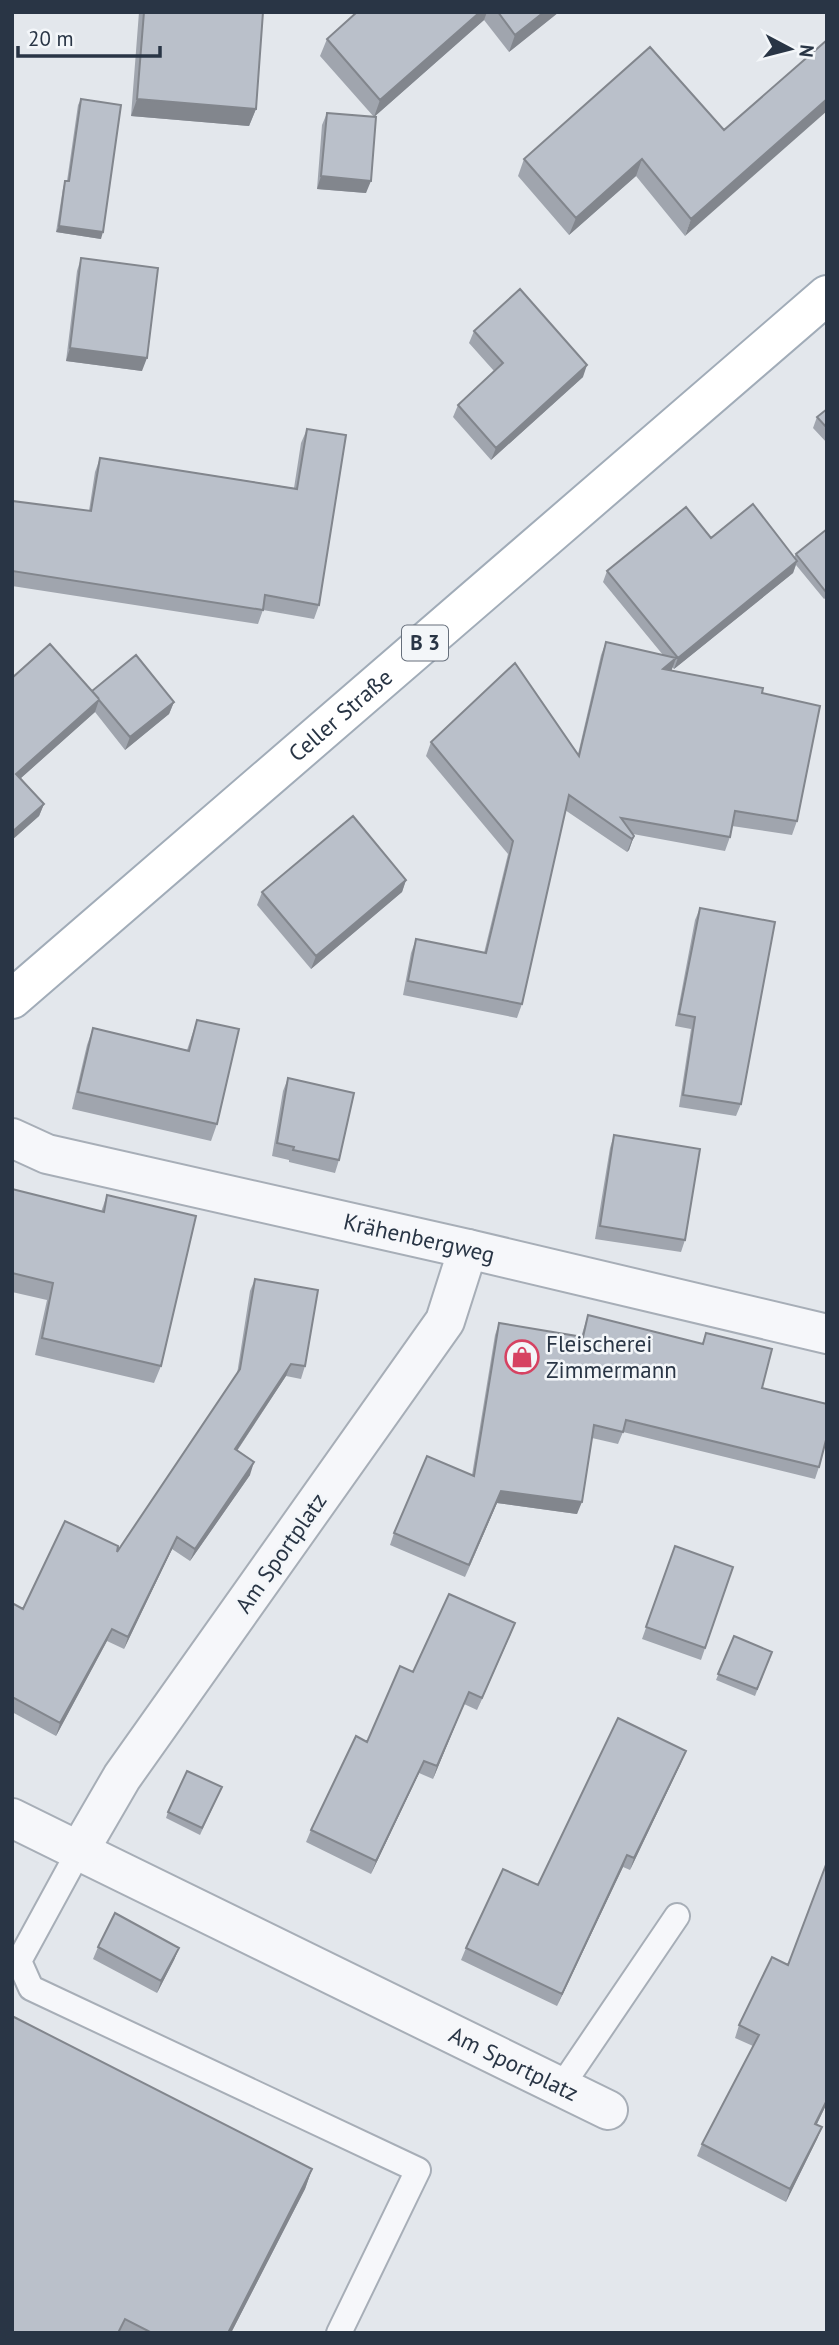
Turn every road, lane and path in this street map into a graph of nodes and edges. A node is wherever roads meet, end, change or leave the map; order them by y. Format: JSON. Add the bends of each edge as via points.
{"nodes":[{"id":1,"x":827,"y":295,"type":"edge"},
{"id":2,"x":12,"y":999,"type":"edge"},
{"id":3,"x":12,"y":1138,"type":"edge"},
{"id":4,"x":468,"y":1249,"type":"junction"},
{"id":5,"x":827,"y":1334,"type":"edge"},
{"id":6,"x":12,"y":1818,"type":"edge"},
{"id":7,"x":79,"y":1851,"type":"junction"},
{"id":8,"x":677,"y":1916,"type":"dead end"},
{"id":9,"x":561,"y":2087,"type":"junction"},
{"id":10,"x":608,"y":2110,"type":"dead end"},
{"id":11,"x":339,"y":2333,"type":"edge"}],
"edges":[{"from":1,"to":2,"type":"main road","name":"Celler Straße","number":"B 3"},
{"from":3,"to":4,"type":"street","name":"Krähenbergweg","via":[[47,1154]]},
{"from":4,"to":5,"type":"street","name":"Krähenbergweg"},
{"from":4,"to":7,"type":"street","name":"Am Sportplatz","via":[[445,1321],[122,1777]]},
{"from":6,"to":7,"type":"street","name":"Am Sportplatz"},
{"from":7,"to":9,"type":"street","name":"Am Sportplatz"},
{"from":7,"to":11,"type":"lane","via":[[19,1961],[31,1988],[418,2170]]},
{"from":8,"to":9,"type":"lane"},
{"from":9,"to":10,"type":"street","name":"Am Sportplatz"}]}
